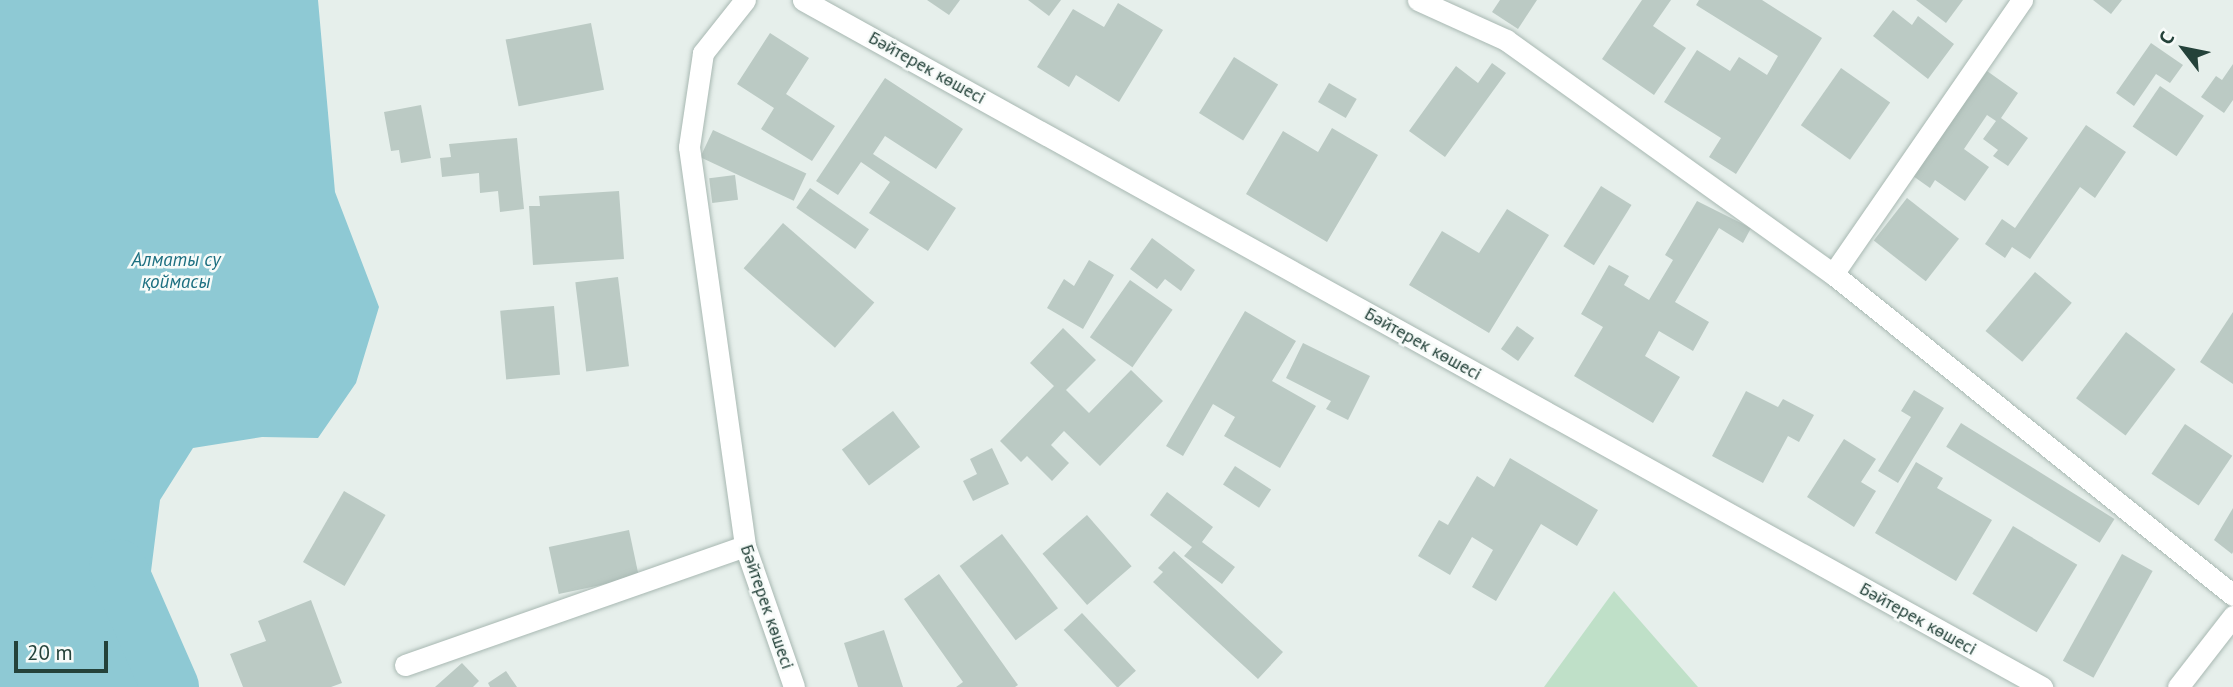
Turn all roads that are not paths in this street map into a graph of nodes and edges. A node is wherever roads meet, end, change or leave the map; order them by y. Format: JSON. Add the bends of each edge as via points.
{"nodes":[{"id":1,"x":745,"y":0,"type":"edge"},
{"id":2,"x":803,"y":0,"type":"edge"},
{"id":3,"x":1418,"y":0,"type":"edge"},
{"id":4,"x":2022,"y":0,"type":"edge"},
{"id":5,"x":1833,"y":274,"type":"junction"},
{"id":6,"x":744,"y":546,"type":"junction"},
{"id":7,"x":2233,"y":595,"type":"edge"},
{"id":8,"x":2233,"y":616,"type":"edge"},
{"id":9,"x":405,"y":665,"type":"dead end"},
{"id":10,"x":794,"y":687,"type":"edge"},
{"id":11,"x":2042,"y":687,"type":"edge"},
{"id":12,"x":2178,"y":687,"type":"edge"}],
"edges":[{"from":1,"to":6,"type":"street","name":"Бәйтерек көшесі","via":[[703,53],[689,147]]},
{"from":2,"to":11,"type":"street","name":"Бәйтерек көшесі"},
{"from":3,"to":5,"type":"street","via":[[1506,40]]},
{"from":4,"to":5,"type":"street"},
{"from":5,"to":7,"type":"street"},
{"from":6,"to":9,"type":"street"},
{"from":6,"to":10,"type":"street","name":"Бәйтерек көшесі"},
{"from":8,"to":12,"type":"street"}]}
